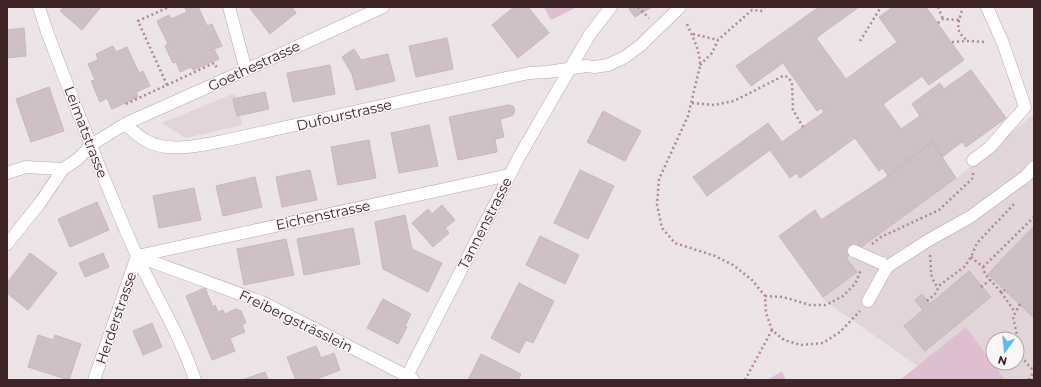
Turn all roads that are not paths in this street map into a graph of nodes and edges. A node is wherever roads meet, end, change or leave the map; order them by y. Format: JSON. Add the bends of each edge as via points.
{"nodes":[{"id":1,"x":39,"y":7,"type":"edge"},
{"id":2,"x":229,"y":7,"type":"edge"},
{"id":3,"x":383,"y":7,"type":"edge"},
{"id":4,"x":611,"y":7,"type":"edge"},
{"id":5,"x":680,"y":7,"type":"edge"},
{"id":6,"x":987,"y":7,"type":"edge"},
{"id":7,"x":569,"y":69,"type":"junction"},
{"id":8,"x":246,"y":70,"type":"junction"},
{"id":9,"x":125,"y":124,"type":"junction"},
{"id":10,"x":91,"y":144,"type":"junction"},
{"id":11,"x":973,"y":160,"type":"dead end"},
{"id":12,"x":1034,"y":167,"type":"edge"},
{"id":13,"x":63,"y":168,"type":"junction"},
{"id":14,"x":7,"y":173,"type":"edge"},
{"id":15,"x":510,"y":175,"type":"junction"},
{"id":16,"x":7,"y":244,"type":"edge"},
{"id":17,"x":854,"y":251,"type":"dead end"},
{"id":18,"x":137,"y":256,"type":"junction"},
{"id":19,"x":884,"y":265,"type":"junction"},
{"id":20,"x":868,"y":301,"type":"road end"},
{"id":21,"x":409,"y":379,"type":"edge"},
{"id":22,"x":94,"y":380,"type":"edge"},
{"id":23,"x":195,"y":380,"type":"edge"}],
"edges":[{"from":1,"to":10,"type":"street","name":"Leimatstrasse"},
{"from":2,"to":8,"type":"street"},
{"from":3,"to":8,"type":"street","name":"Goethestrasse"},
{"from":4,"to":7,"type":"street","name":"Tannenstrasse","via":[[590,34]]},
{"from":5,"to":7,"type":"street","name":"Dufourstrasse","via":[[626,58],[608,65]]},
{"from":6,"to":11,"type":"street","via":[[1003,43],[1025,107],[990,147]]},
{"from":7,"to":9,"type":"street","name":"Dufourstrasse","via":[[529,73],[184,148],[145,140]]},
{"from":7,"to":15,"type":"street","name":"Tannenstrasse"},
{"from":8,"to":9,"type":"street","name":"Goethestrasse"},
{"from":9,"to":10,"type":"street"},
{"from":10,"to":13,"type":"street","via":[[78,159]]},
{"from":10,"to":18,"type":"street","name":"Leimatstrasse"},
{"from":12,"to":19,"type":"street","via":[[1026,176],[970,217]]},
{"from":13,"to":14,"type":"street","via":[[26,167]]},
{"from":13,"to":16,"type":"street","via":[[40,203]]},
{"from":15,"to":18,"type":"street","name":"Eichenstrasse"},
{"from":15,"to":21,"type":"street","name":"Tannenstrasse"},
{"from":17,"to":19,"type":"street","bridge":true},
{"from":18,"to":21,"type":"street","name":"Freibergsträsslein","via":[[262,302]]},
{"from":18,"to":22,"type":"street","name":"Herderstrasse"},
{"from":18,"to":23,"type":"street","name":"Leimatstrasse","via":[[188,358]]},
{"from":19,"to":20,"type":"street"}]}
